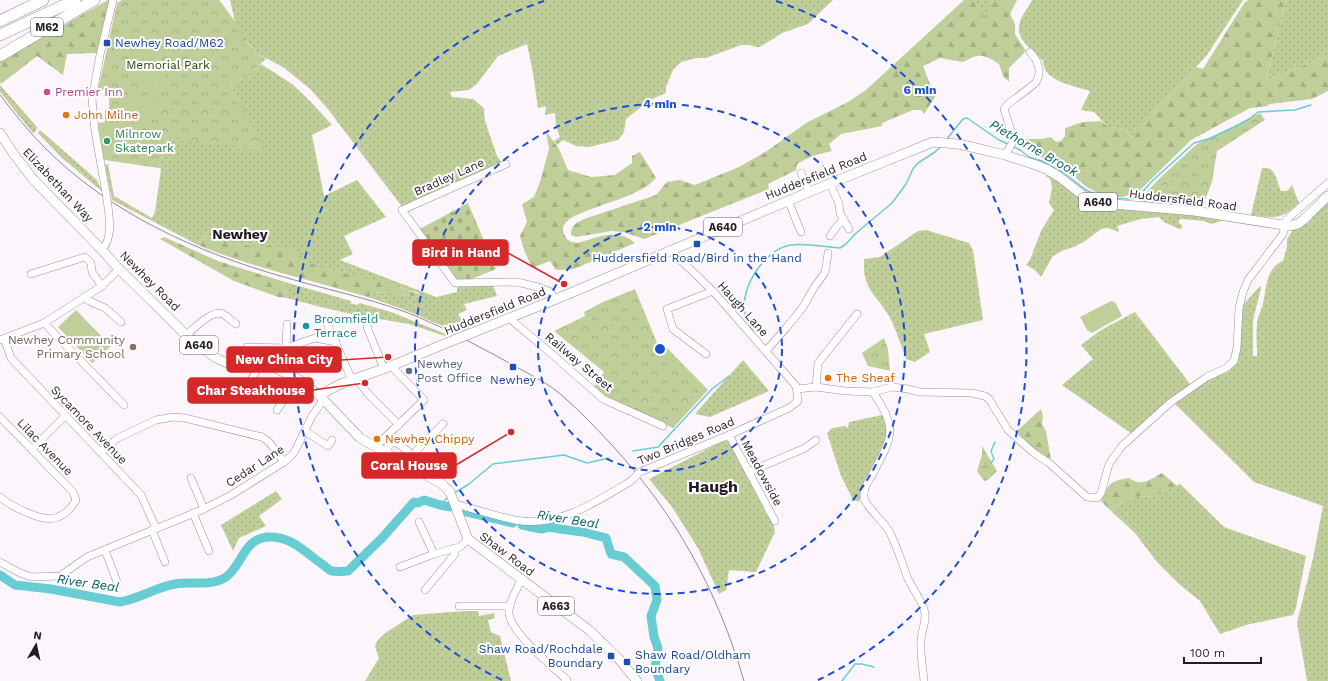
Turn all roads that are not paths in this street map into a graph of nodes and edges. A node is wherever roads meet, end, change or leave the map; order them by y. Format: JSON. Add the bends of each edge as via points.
{"nodes":[{"id":1,"x":43,"y":0,"type":"edge"},
{"id":2,"x":75,"y":0,"type":"edge"},
{"id":3,"x":94,"y":0,"type":"edge"},
{"id":4,"x":113,"y":0,"type":"edge"},
{"id":5,"x":0,"y":21,"type":"edge"},
{"id":6,"x":0,"y":35,"type":"edge"},
{"id":7,"x":1030,"y":52,"type":"dead end"},
{"id":8,"x":0,"y":56,"type":"edge"},
{"id":9,"x":0,"y":133,"type":"edge"},
{"id":10,"x":1006,"y":153,"type":"junction"},
{"id":11,"x":506,"y":164,"type":"dead end"},
{"id":12,"x":801,"y":173,"type":"dead end"},
{"id":13,"x":830,"y":183,"type":"junction"},
{"id":14,"x":1328,"y":183,"type":"edge"},
{"id":15,"x":809,"y":192,"type":"junction"},
{"id":16,"x":1328,"y":196,"type":"edge"},
{"id":17,"x":788,"y":200,"type":"junction"},
{"id":18,"x":844,"y":220,"type":"junction"},
{"id":19,"x":1285,"y":226,"type":"junction"},
{"id":20,"x":850,"y":229,"type":"dead end"},
{"id":21,"x":801,"y":232,"type":"dead end"},
{"id":22,"x":830,"y":236,"type":"dead end"},
{"id":23,"x":102,"y":250,"type":"junction"},
{"id":24,"x":670,"y":250,"type":"junction"},
{"id":25,"x":828,"y":253,"type":"dead end"},
{"id":26,"x":119,"y":269,"type":"junction"},
{"id":27,"x":31,"y":274,"type":"dead end"},
{"id":28,"x":102,"y":286,"type":"junction"},
{"id":29,"x":713,"y":291,"type":"junction"},
{"id":30,"x":83,"y":298,"type":"junction"},
{"id":31,"x":554,"y":300,"type":"junction"},
{"id":32,"x":857,"y":314,"type":"dead end"},
{"id":33,"x":509,"y":318,"type":"junction"},
{"id":34,"x":325,"y":319,"type":"dead end"},
{"id":35,"x":122,"y":322,"type":"dead end"},
{"id":36,"x":44,"y":323,"type":"junction"},
{"id":37,"x":236,"y":324,"type":"dead end"},
{"id":38,"x":287,"y":324,"type":"dead end"},
{"id":39,"x":367,"y":327,"type":"dead end"},
{"id":40,"x":186,"y":335,"type":"junction"},
{"id":41,"x":2,"y":339,"type":"edge"},
{"id":42,"x":336,"y":342,"type":"junction"},
{"id":43,"x":247,"y":347,"type":"dead end"},
{"id":44,"x":286,"y":348,"type":"junction"},
{"id":45,"x":766,"y":351,"type":"junction"},
{"id":46,"x":706,"y":354,"type":"dead end"},
{"id":47,"x":259,"y":365,"type":"junction"},
{"id":48,"x":388,"y":367,"type":"junction"},
{"id":49,"x":285,"y":372,"type":"junction"},
{"id":50,"x":298,"y":379,"type":"junction"},
{"id":51,"x":354,"y":379,"type":"junction"},
{"id":52,"x":797,"y":387,"type":"junction"},
{"id":53,"x":816,"y":387,"type":"junction"},
{"id":54,"x":245,"y":388,"type":"dead end"},
{"id":55,"x":873,"y":392,"type":"junction"},
{"id":56,"x":322,"y":397,"type":"junction"},
{"id":57,"x":124,"y":405,"type":"dead end"},
{"id":58,"x":277,"y":410,"type":"dead end"},
{"id":59,"x":65,"y":416,"type":"junction"},
{"id":60,"x":0,"y":417,"type":"edge"},
{"id":61,"x":443,"y":424,"type":"dead end"},
{"id":62,"x":399,"y":425,"type":"junction"},
{"id":63,"x":663,"y":426,"type":"dead end"},
{"id":64,"x":305,"y":431,"type":"junction"},
{"id":65,"x":729,"y":435,"type":"junction"},
{"id":66,"x":332,"y":440,"type":"dead end"},
{"id":67,"x":816,"y":440,"type":"dead end"},
{"id":68,"x":32,"y":449,"type":"junction"},
{"id":69,"x":380,"y":449,"type":"junction"},
{"id":70,"x":101,"y":452,"type":"junction"},
{"id":71,"x":284,"y":462,"type":"junction"},
{"id":72,"x":402,"y":462,"type":"junction"},
{"id":73,"x":749,"y":472,"type":"junction"},
{"id":74,"x":191,"y":478,"type":"dead end"},
{"id":75,"x":0,"y":497,"type":"edge"},
{"id":76,"x":456,"y":504,"type":"junction"},
{"id":77,"x":204,"y":509,"type":"junction"},
{"id":78,"x":193,"y":513,"type":"junction"},
{"id":79,"x":775,"y":521,"type":"dead end"},
{"id":80,"x":419,"y":522,"type":"dead end"},
{"id":81,"x":154,"y":529,"type":"junction"},
{"id":82,"x":468,"y":540,"type":"junction"},
{"id":83,"x":455,"y":548,"type":"junction"},
{"id":84,"x":105,"y":550,"type":"junction"},
{"id":85,"x":209,"y":551,"type":"dead end"},
{"id":86,"x":434,"y":554,"type":"junction"},
{"id":87,"x":0,"y":562,"type":"edge"},
{"id":88,"x":165,"y":562,"type":"dead end"},
{"id":89,"x":400,"y":567,"type":"dead end"},
{"id":90,"x":522,"y":580,"type":"junction"},
{"id":91,"x":117,"y":582,"type":"dead end"},
{"id":92,"x":425,"y":590,"type":"dead end"},
{"id":93,"x":459,"y":606,"type":"dead end"},
{"id":94,"x":510,"y":606,"type":"junction"},
{"id":95,"x":565,"y":681,"type":"edge"},
{"id":96,"x":637,"y":681,"type":"edge"},
{"id":97,"x":924,"y":681,"type":"edge"}],
"edges":[{"from":1,"to":5,"type":"highway","number":"M62"},
{"from":2,"to":6,"type":"highway","number":"M62"},
{"from":3,"to":8,"type":"highway","number":"M62"},
{"from":4,"to":23,"type":"street","name":"Newhey Road","bridge":true,"via":[[92,99],[110,222],[110,233]]},
{"from":7,"to":10,"type":"street","via":[[1038,63],[1036,82],[1004,109],[1014,140]]},
{"from":9,"to":23,"type":"main road","name":"Elizabethan Way","number":"A640","via":[[32,178]]},
{"from":10,"to":13,"type":"main road","name":"Huddersfield Road","number":"A640","via":[[934,142]]},
{"from":10,"to":19,"type":"main road","name":"Huddersfield Road","number":"A640","via":[[1046,169],[1084,197],[1102,203],[1180,210]]},
{"from":11,"to":31,"type":"street","name":"Bradley Lane","via":[[402,210],[454,283],[517,282],[551,292]]},
{"from":12,"to":15,"type":"street"},
{"from":13,"to":15,"type":"main road","name":"Huddersfield Road","number":"A640"},
{"from":13,"to":18,"type":"street"},
{"from":14,"to":19,"type":"street","via":[[1286,220]]},
{"from":15,"to":17,"type":"main road","name":"Huddersfield Road","number":"A640"},
{"from":16,"to":19,"type":"main road","name":"Huddersfield Road","number":"A640","via":[[1298,224]]},
{"from":17,"to":21,"type":"street"},
{"from":17,"to":24,"type":"main road","name":"Huddersfield Road","number":"A640"},
{"from":18,"to":20,"type":"street"},
{"from":18,"to":22,"type":"street"},
{"from":19,"to":55,"type":"street","via":[[1283,234],[1253,272],[1243,292],[1234,361],[1171,402],[1122,446],[1109,464],[1097,498],[1087,497],[1008,430],[985,396],[971,393],[920,392],[892,387]]},
{"from":23,"to":26,"type":"main road","name":"Newhey Road","number":"A640"},
{"from":24,"to":29,"type":"street","name":"Haugh Lane"},
{"from":24,"to":31,"type":"main road","name":"Huddersfield Road","number":"A640"},
{"from":25,"to":45,"type":"street","via":[[824,274],[803,307]]},
{"from":26,"to":28,"type":"street"},
{"from":26,"to":40,"type":"main road","name":"Newhey Road","number":"A640"},
{"from":27,"to":28,"type":"street","via":[[85,257]]},
{"from":28,"to":30,"type":"street"},
{"from":29,"to":45,"type":"street","name":"Haugh Lane"},
{"from":29,"to":46,"type":"street","via":[[667,309],[673,329]]},
{"from":30,"to":35,"type":"street","via":[[105,308]]},
{"from":30,"to":36,"type":"street"},
{"from":31,"to":33,"type":"main road","name":"Huddersfield Road","number":"A640"},
{"from":32,"to":53,"type":"street","via":[[818,363]]},
{"from":33,"to":48,"type":"main road","name":"Huddersfield Road","number":"A640","bridge":true},
{"from":33,"to":63,"type":"street","name":"Railway Street","via":[[603,399]]},
{"from":34,"to":42,"type":"street"},
{"from":36,"to":41,"type":"street"},
{"from":36,"to":57,"type":"street"},
{"from":37,"to":40,"type":"street","via":[[222,314],[216,313],[208,316]]},
{"from":38,"to":44,"type":"street"},
{"from":39,"to":48,"type":"street"},
{"from":40,"to":47,"type":"main road","name":"Newhey Road","number":"A640","via":[[222,361]]},
{"from":41,"to":59,"type":"street","name":"Sycamore Avenue","via":[[10,358]]},
{"from":42,"to":44,"type":"street","via":[[315,338]]},
{"from":42,"to":51,"type":"street"},
{"from":43,"to":44,"type":"street"},
{"from":44,"to":49,"type":"street"},
{"from":45,"to":52,"type":"street","name":"Haugh Lane"},
{"from":47,"to":49,"type":"main road","name":"Newhey Road","number":"A640","via":[[271,366]]},
{"from":47,"to":54,"type":"street"},
{"from":48,"to":51,"type":"main road","name":"Huddersfield Road","number":"A640"},
{"from":48,"to":62,"type":"street","via":[[424,400]]},
{"from":49,"to":50,"type":"main road","name":"Newhey Road","number":"A640"},
{"from":50,"to":56,"type":"main road","name":"Newhey Road","number":"A640"},
{"from":50,"to":58,"type":"street"},
{"from":51,"to":56,"type":"main road","name":"Huddersfield Road","number":"A640","via":[[325,392]]},
{"from":51,"to":62,"type":"street"},
{"from":52,"to":53,"type":"street"},
{"from":52,"to":65,"type":"street","name":"Two Bridges Road","via":[[798,401],[789,408]]},
{"from":53,"to":55,"type":"street"},
{"from":55,"to":97,"type":"street","via":[[888,420],[890,437],[866,485],[864,499],[889,531],[924,609],[926,620],[921,641]]},
{"from":56,"to":64,"type":"street","name":"Cedar Lane"},
{"from":56,"to":69,"type":"main road","name":"Shaw Road","via":[[360,438]]},
{"from":59,"to":68,"type":"street"},
{"from":59,"to":70,"type":"street","name":"Sycamore Avenue"},
{"from":60,"to":68,"type":"street","name":"Lilac Avenue"},
{"from":61,"to":72,"type":"street"},
{"from":62,"to":69,"type":"street"},
{"from":64,"to":66,"type":"street","via":[[328,446]]},
{"from":64,"to":71,"type":"street","name":"Cedar Lane","via":[[294,453]]},
{"from":65,"to":73,"type":"street","name":"Meadowside"},
{"from":65,"to":76,"type":"street","name":"Two Bridges Road","bridge":true,"via":[[640,472],[631,481],[562,517],[546,521],[516,520]]},
{"from":67,"to":73,"type":"street","via":[[805,448]]},
{"from":68,"to":75,"type":"street","name":"Lilac Avenue","via":[[73,492],[76,500],[71,508],[57,518],[43,518],[27,513]]},
{"from":69,"to":72,"type":"main road","name":"Shaw Road"},
{"from":69,"to":72,"type":"street","via":[[394,441],[408,451]]},
{"from":70,"to":71,"type":"street","via":[[118,438],[156,420],[174,417],[262,438],[269,442]]},
{"from":70,"to":81,"type":"street","name":"Sycamore Avenue","via":[[141,495]]},
{"from":71,"to":77,"type":"street","name":"Cedar Lane","via":[[232,495]]},
{"from":72,"to":76,"type":"main road","name":"Shaw Road","via":[[442,484]]},
{"from":73,"to":79,"type":"street","name":"Meadowside"},
{"from":74,"to":77,"type":"street"},
{"from":76,"to":82,"type":"main road","name":"Shaw Road"},
{"from":77,"to":78,"type":"street","name":"Cedar Lane"},
{"from":78,"to":81,"type":"street","name":"Cedar Lane"},
{"from":78,"to":85,"type":"street"},
{"from":80,"to":86,"type":"street"},
{"from":81,"to":84,"type":"street","name":"Cedar Lane"},
{"from":81,"to":88,"type":"street","name":"Sycamore Avenue"},
{"from":82,"to":83,"type":"street"},
{"from":82,"to":90,"type":"main road","name":"Shaw Road","number":"A663"},
{"from":83,"to":86,"type":"street"},
{"from":83,"to":92,"type":"street","via":[[456,554]]},
{"from":84,"to":87,"type":"street","name":"Cedar Lane","via":[[87,557],[60,576],[31,577]]},
{"from":84,"to":91,"type":"street"},
{"from":86,"to":89,"type":"street"},
{"from":90,"to":94,"type":"street"},
{"from":90,"to":96,"type":"main road","name":"Shaw Road","number":"A663","via":[[589,630]]},
{"from":93,"to":94,"type":"street"},
{"from":94,"to":95,"type":"street","via":[[509,616],[513,626],[567,680]]}]}
